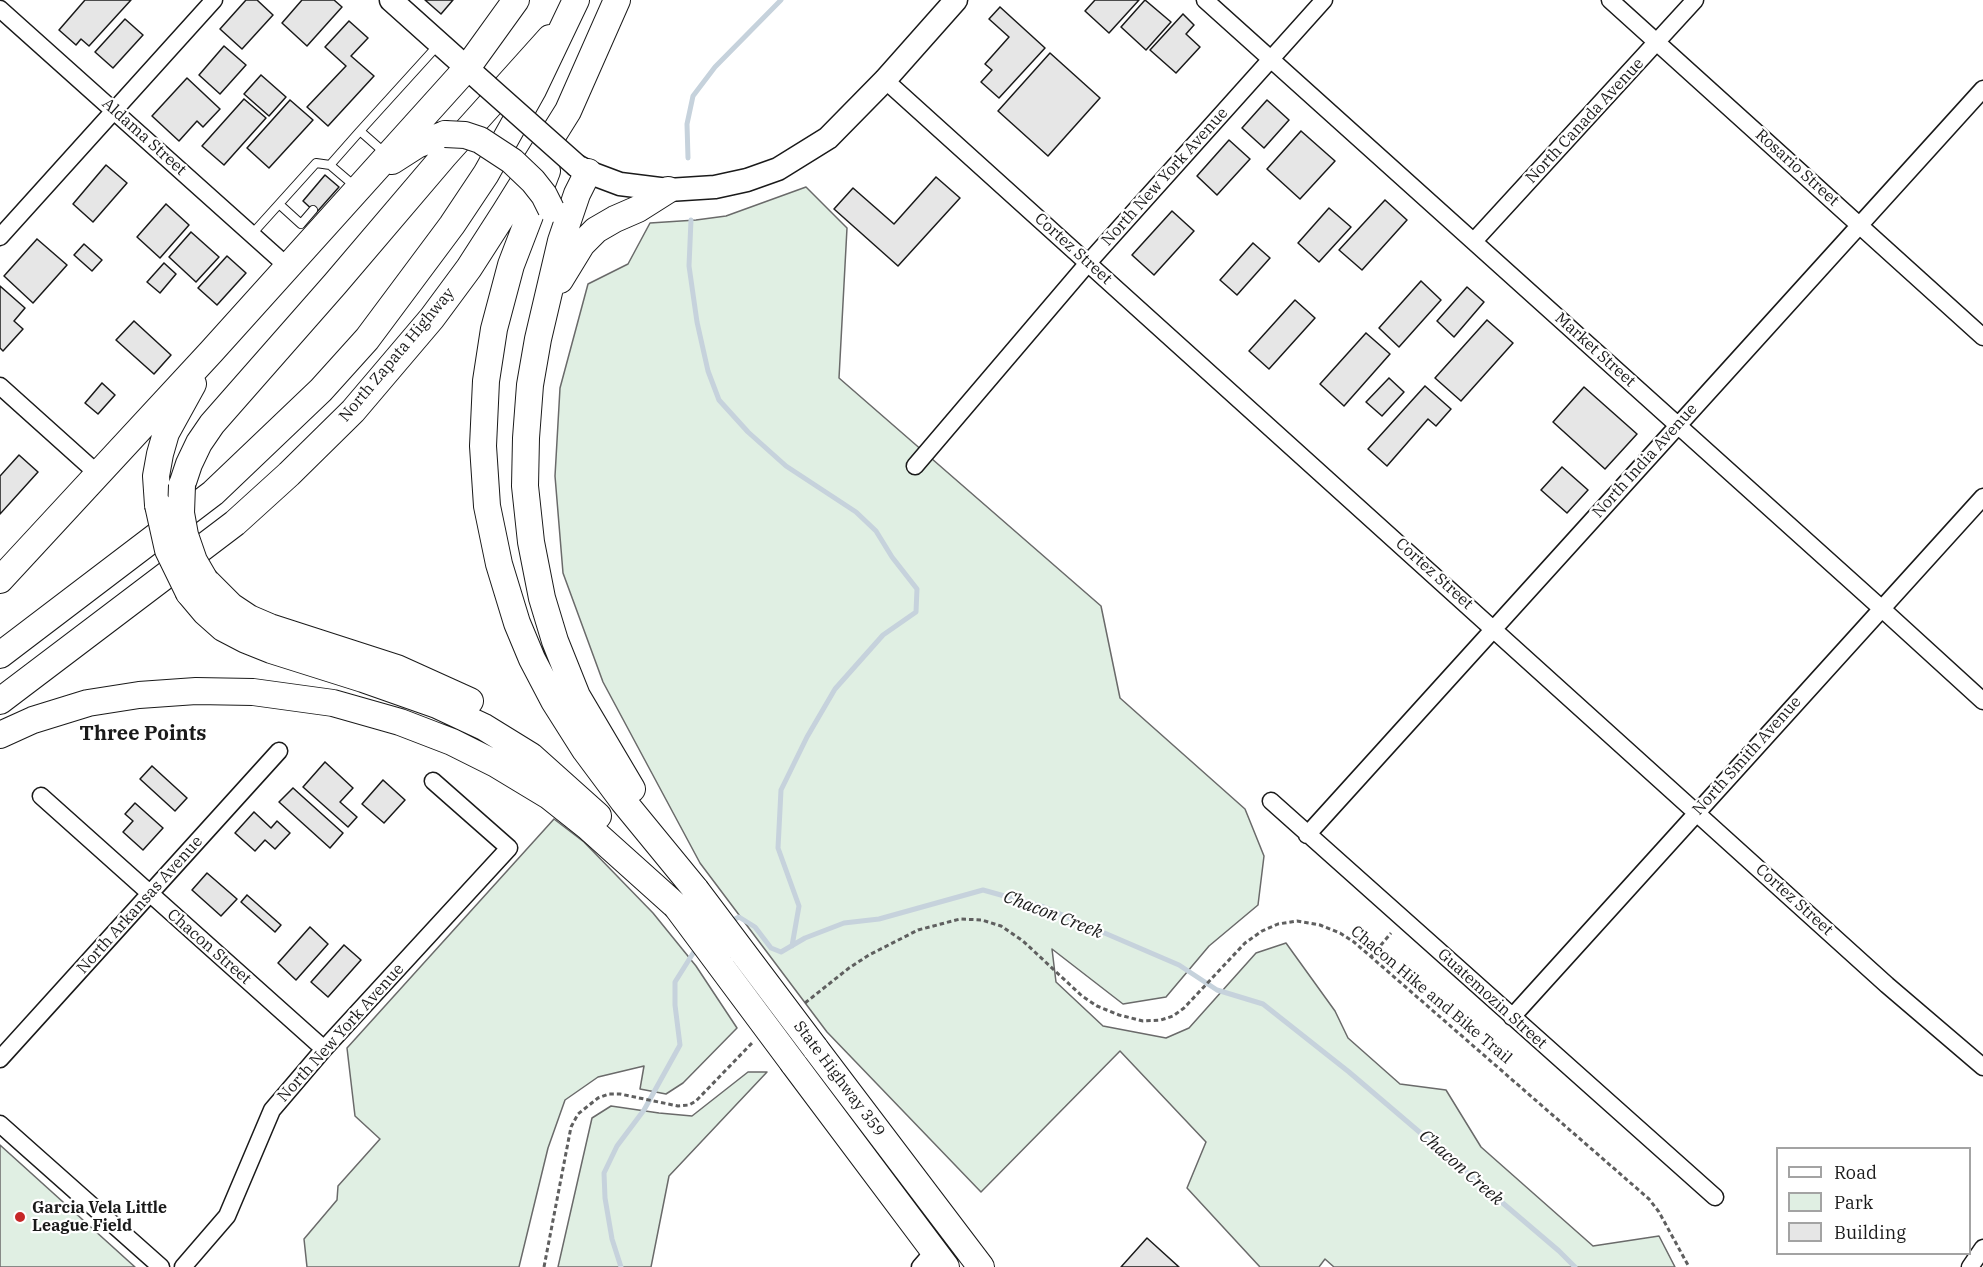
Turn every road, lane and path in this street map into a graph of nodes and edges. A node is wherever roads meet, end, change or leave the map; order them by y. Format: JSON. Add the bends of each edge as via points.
{"nodes":[{"id":1,"x":214,"y":0,"type":"edge"},
{"id":2,"x":391,"y":0,"type":"edge"},
{"id":3,"x":516,"y":0,"type":"edge"},
{"id":4,"x":617,"y":0,"type":"edge"},
{"id":5,"x":956,"y":0,"type":"edge"},
{"id":6,"x":1205,"y":0,"type":"edge"},
{"id":7,"x":1324,"y":0,"type":"edge"},
{"id":8,"x":1610,"y":0,"type":"edge"},
{"id":9,"x":1695,"y":0,"type":"edge"},
{"id":10,"x":572,"y":8,"type":"edge"},
{"id":11,"x":0,"y":9,"type":"edge"},
{"id":12,"x":1657,"y":42,"type":"junction"},
{"id":13,"x":440,"y":43,"type":"junction"},
{"id":14,"x":1270,"y":58,"type":"junction"},
{"id":15,"x":467,"y":68,"type":"junction"},
{"id":16,"x":885,"y":80,"type":"junction"},
{"id":17,"x":1983,"y":88,"type":"edge"},
{"id":18,"x":114,"y":111,"type":"junction"},
{"id":19,"x":568,"y":111,"type":"junction"},
{"id":20,"x":360,"y":131,"type":"junction"},
{"id":21,"x":330,"y":165,"type":"junction"},
{"id":22,"x":583,"y":169,"type":"junction"},
{"id":23,"x":360,"y":176,"type":"junction"},
{"id":24,"x":668,"y":190,"type":"junction"},
{"id":25,"x":279,"y":204,"type":"junction"},
{"id":26,"x":313,"y":210,"type":"dead end"},
{"id":27,"x":1860,"y":226,"type":"junction"},
{"id":28,"x":252,"y":234,"type":"junction"},
{"id":29,"x":0,"y":237,"type":"edge"},
{"id":30,"x":1474,"y":242,"type":"junction"},
{"id":31,"x":1088,"y":263,"type":"junction"},
{"id":32,"x":287,"y":266,"type":"junction"},
{"id":33,"x":548,"y":297,"type":"junction"},
{"id":34,"x":1983,"y":337,"type":"edge"},
{"id":35,"x":211,"y":352,"type":"junction"},
{"id":36,"x":0,"y":386,"type":"edge"},
{"id":37,"x":1678,"y":424,"type":"junction"},
{"id":38,"x":915,"y":466,"type":"dead end"},
{"id":39,"x":98,"y":474,"type":"junction"},
{"id":40,"x":1983,"y":497,"type":"edge"},
{"id":41,"x":0,"y":580,"type":"edge"},
{"id":42,"x":197,"y":586,"type":"junction"},
{"id":43,"x":1881,"y":608,"type":"junction"},
{"id":44,"x":1494,"y":628,"type":"junction"},
{"id":45,"x":0,"y":655,"type":"edge"},
{"id":46,"x":0,"y":701,"type":"edge"},
{"id":47,"x":1983,"y":702,"type":"edge"},
{"id":48,"x":0,"y":735,"type":"edge"},
{"id":49,"x":279,"y":751,"type":"dead end"},
{"id":50,"x":433,"y":782,"type":"dead end"},
{"id":51,"x":40,"y":795,"type":"dead end"},
{"id":52,"x":1271,"y":801,"type":"dead end"},
{"id":53,"x":1697,"y":811,"type":"junction"},
{"id":54,"x":1307,"y":835,"type":"junction"},
{"id":55,"x":149,"y":894,"type":"junction"},
{"id":56,"x":686,"y":898,"type":"junction"},
{"id":57,"x":1391,"y":933,"type":"dead end"},
{"id":58,"x":1371,"y":957,"type":"junction"},
{"id":59,"x":796,"y":1009,"type":"dead end"},
{"id":60,"x":1512,"y":1017,"type":"junction"},
{"id":61,"x":760,"y":1037,"type":"dead end"},
{"id":62,"x":324,"y":1049,"type":"junction"},
{"id":63,"x":0,"y":1059,"type":"edge"},
{"id":64,"x":1983,"y":1067,"type":"edge"},
{"id":65,"x":0,"y":1124,"type":"edge"},
{"id":66,"x":1715,"y":1197,"type":"dead end"},
{"id":67,"x":1983,"y":1248,"type":"edge"},
{"id":68,"x":933,"y":1262,"type":"edge"},
{"id":69,"x":161,"y":1267,"type":"edge"},
{"id":70,"x":183,"y":1267,"type":"edge"},
{"id":71,"x":544,"y":1267,"type":"edge"},
{"id":72,"x":981,"y":1267,"type":"edge"},
{"id":73,"x":1689,"y":1267,"type":"edge"},
{"id":74,"x":1970,"y":1267,"type":"edge"}],
"edges":[{"from":1,"to":18,"type":"street"},
{"from":2,"to":13,"type":"main road"},
{"from":3,"to":15,"type":"main road"},
{"from":4,"to":19,"type":"main road","name":"North Zapata Highway"},
{"from":5,"to":16,"type":"main road"},
{"from":6,"to":14,"type":"street","name":"Market Street"},
{"from":7,"to":14,"type":"street","name":"North New York Avenue"},
{"from":8,"to":12,"type":"street","name":"Rosario Street"},
{"from":9,"to":12,"type":"street","name":"North Canada Avenue"},
{"from":10,"to":42,"type":"main road","bridge":true,"via":[[199,443],[182,485],[181,513]]},
{"from":10,"to":45,"type":"main road","name":"North Zapata Highway","via":[[533,90],[486,174],[367,339],[213,493]]},
{"from":11,"to":18,"type":"street","name":"Aldama Street"},
{"from":12,"to":27,"type":"street","name":"Rosario Street"},
{"from":12,"to":30,"type":"street","name":"North Canada Avenue"},
{"from":13,"to":15,"type":"main road"},
{"from":13,"to":20,"type":"lane"},
{"from":14,"to":30,"type":"street","name":"Market Street"},
{"from":14,"to":31,"type":"street","name":"North New York Avenue"},
{"from":15,"to":22,"type":"main road","bridge":true},
{"from":15,"to":23,"type":"main road"},
{"from":16,"to":24,"type":"main road","via":[[828,138],[778,170],[715,187]]},
{"from":16,"to":31,"type":"street","name":"Cortez Street"},
{"from":17,"to":27,"type":"street","name":"North India Avenue"},
{"from":18,"to":28,"type":"street","name":"Aldama Street"},
{"from":18,"to":29,"type":"street"},
{"from":19,"to":46,"type":"main road","name":"North Zapata Highway","via":[[470,268],[353,411],[235,523]]},
{"from":19,"to":56,"type":"main road","via":[[511,265],[494,329],[486,381],[483,446],[487,506],[499,564],[532,659],[585,750]]},
{"from":20,"to":21,"type":"lane"},
{"from":20,"to":23,"type":"lane"},
{"from":21,"to":23,"type":"lane"},
{"from":21,"to":25,"type":"lane","via":[[316,163]]},
{"from":22,"to":24,"type":"main road","via":[[620,184]]},
{"from":22,"to":33,"type":"main road"},
{"from":23,"to":32,"type":"main road"},
{"from":23,"to":33,"type":"main road","bridge":true,"via":[[445,134],[480,140],[533,181],[551,209],[554,221]]},
{"from":24,"to":33,"type":"main road","via":[[596,230],[582,244]]},
{"from":25,"to":26,"type":"lane","via":[[301,224]]},
{"from":25,"to":28,"type":"lane"},
{"from":27,"to":34,"type":"street","name":"Rosario Street"},
{"from":27,"to":37,"type":"street","name":"North India Avenue"},
{"from":28,"to":32,"type":"street","name":"Aldama Street"},
{"from":30,"to":37,"type":"street","name":"Market Street"},
{"from":31,"to":38,"type":"street","name":"North New York Avenue"},
{"from":31,"to":44,"type":"street","name":"Cortez Street"},
{"from":32,"to":35,"type":"main road"},
{"from":33,"to":56,"type":"main road","via":[[530,385],[525,486],[542,598],[577,696]]},
{"from":35,"to":39,"type":"main road"},
{"from":35,"to":42,"type":"main road","bridge":true,"via":[[166,434],[156,476],[168,550]]},
{"from":36,"to":39,"type":"street"},
{"from":37,"to":43,"type":"street","name":"Market Street"},
{"from":37,"to":44,"type":"street","name":"North India Avenue"},
{"from":39,"to":41,"type":"main road"},
{"from":40,"to":43,"type":"street","name":"North Smith Avenue"},
{"from":42,"to":56,"type":"main road","via":[[249,618],[397,668],[461,696],[507,723],[546,751],[616,818]]},
{"from":43,"to":47,"type":"street","name":"Market Street"},
{"from":43,"to":53,"type":"street","name":"North Smith Avenue"},
{"from":44,"to":53,"type":"street","name":"Cortez Street"},
{"from":44,"to":54,"type":"street","name":"North India Avenue"},
{"from":48,"to":56,"type":"main road","via":[[88,703],[139,695],[253,692],[333,703],[400,722],[496,764],[549,796]]},
{"from":49,"to":55,"type":"street","name":"North Arkansas Avenue"},
{"from":50,"to":62,"type":"street","name":"North New York Avenue","via":[[509,848]]},
{"from":51,"to":55,"type":"street","name":"Chacon Street"},
{"from":52,"to":54,"type":"street","name":"Guatemozin Street"},
{"from":53,"to":60,"type":"street","name":"North Smith Avenue"},
{"from":53,"to":64,"type":"street","name":"Cortez Street"},
{"from":54,"to":60,"type":"street","name":"Guatemozin Street"},
{"from":55,"to":62,"type":"street","name":"Chacon Street"},
{"from":55,"to":63,"type":"street","name":"North Arkansas Avenue"},
{"from":56,"to":68,"type":"main road","name":"State Highway 359","bridge":true,"via":[[793,1063]]},
{"from":56,"to":72,"type":"main road","name":"State Highway 359","bridge":true,"via":[[815,1048]]},
{"from":57,"to":58,"type":"path"},
{"from":58,"to":59,"type":"path","name":"Chacon Hike and Bike Trail","via":[[1340,933],[1320,925],[1297,921],[1278,924],[1245,943],[1197,996],[1173,1016],[1143,1021],[1097,1006],[1001,926],[960,919],[918,930],[869,955]]},
{"from":58,"to":73,"type":"path","name":"Chacon Hike and Bike Trail","via":[[1649,1199]]},
{"from":60,"to":66,"type":"street","name":"Guatemozin Street"},
{"from":61,"to":71,"type":"path","via":[[688,1105],[609,1094],[578,1114],[571,1127]]},
{"from":62,"to":70,"type":"street","name":"North New York Avenue","via":[[272,1110],[227,1216]]},
{"from":65,"to":69,"type":"street"},
{"from":67,"to":74,"type":"street"}]}
